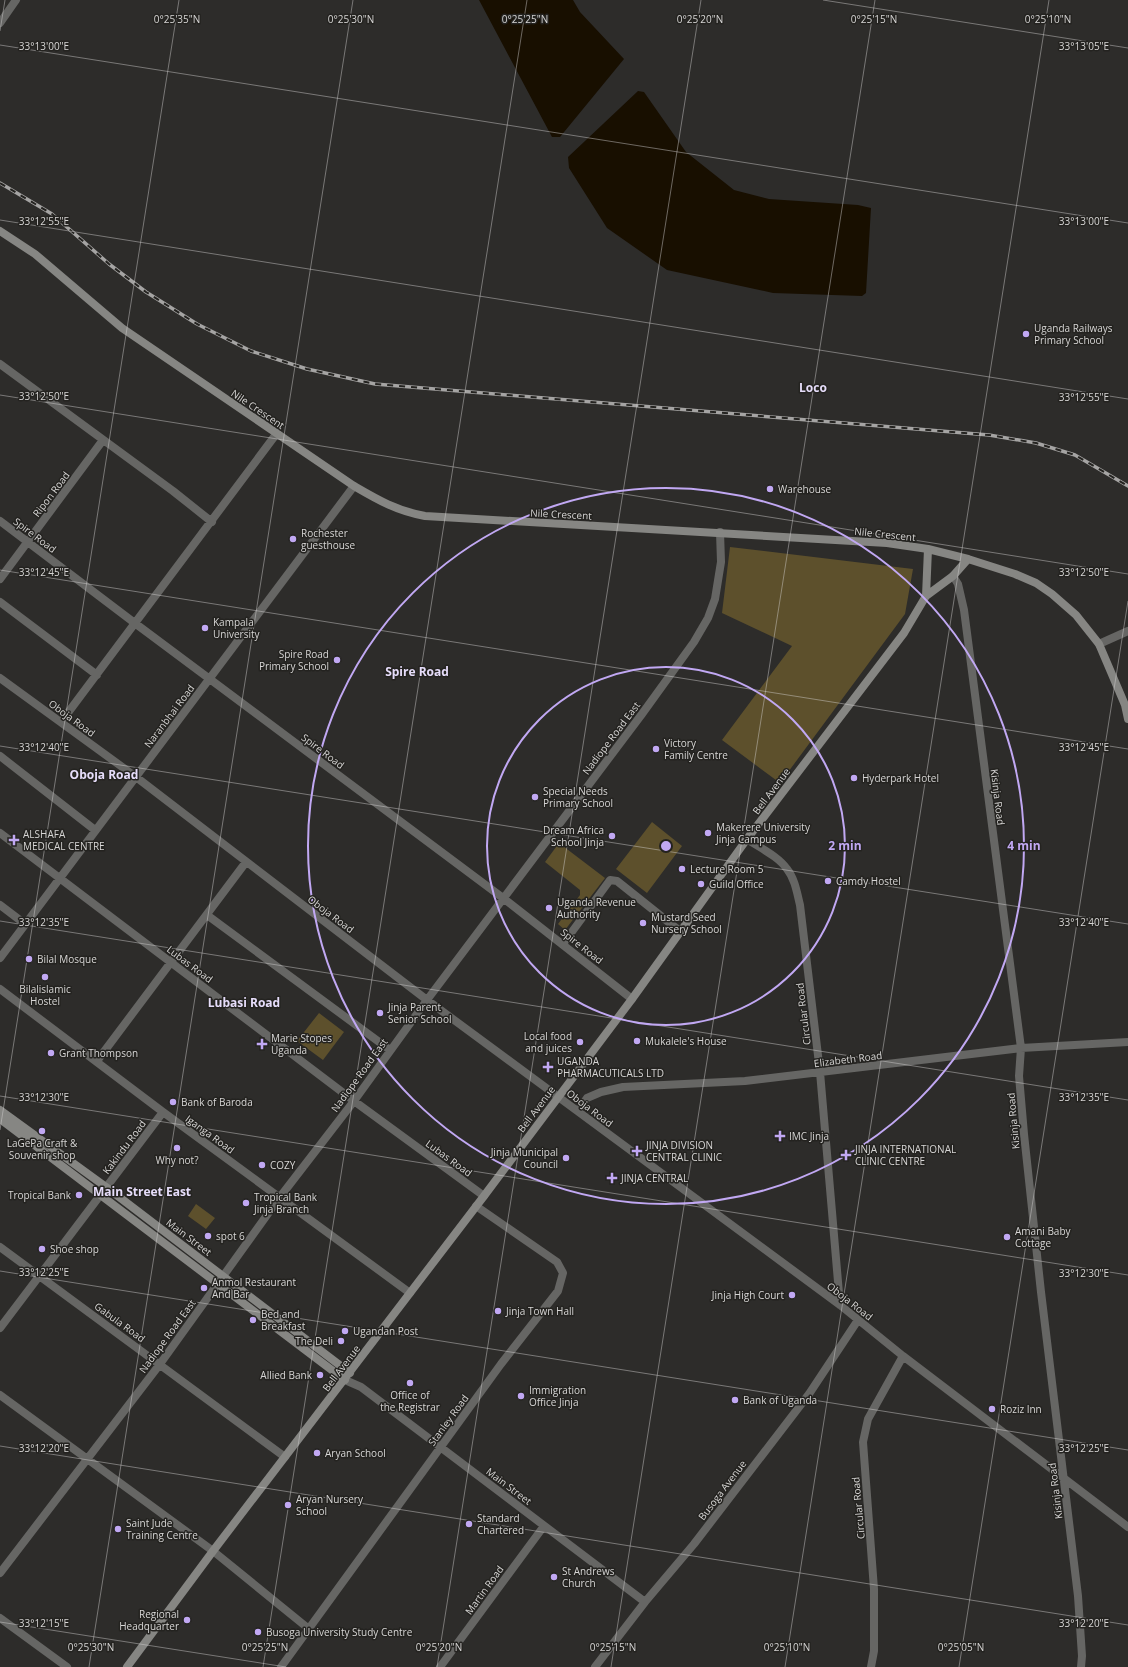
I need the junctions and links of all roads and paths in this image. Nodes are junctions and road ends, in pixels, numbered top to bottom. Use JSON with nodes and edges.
{"nodes":[{"id":1,"x":16,"y":0,"type":"edge"},
{"id":2,"x":0,"y":23,"type":"edge"},
{"id":3,"x":0,"y":232,"type":"edge"},
{"id":4,"x":0,"y":364,"type":"edge"},
{"id":5,"x":277,"y":433,"type":"junction"},
{"id":6,"x":103,"y":440,"type":"junction"},
{"id":7,"x":354,"y":486,"type":"junction"},
{"id":8,"x":0,"y":521,"type":"edge"},
{"id":9,"x":212,"y":522,"type":"junction"},
{"id":10,"x":720,"y":532,"type":"junction"},
{"id":11,"x":28,"y":542,"type":"junction"},
{"id":12,"x":928,"y":549,"type":"junction"},
{"id":13,"x":968,"y":559,"type":"junction"},
{"id":14,"x":953,"y":576,"type":"junction"},
{"id":15,"x":0,"y":580,"type":"edge"},
{"id":16,"x":926,"y":596,"type":"junction"},
{"id":17,"x":0,"y":602,"type":"edge"},
{"id":18,"x":136,"y":624,"type":"junction"},
{"id":19,"x":1128,"y":631,"type":"edge"},
{"id":20,"x":1099,"y":644,"type":"junction"},
{"id":21,"x":97,"y":675,"type":"junction"},
{"id":22,"x":0,"y":678,"type":"edge"},
{"id":23,"x":209,"y":679,"type":"junction"},
{"id":24,"x":1128,"y":719,"type":"edge"},
{"id":25,"x":61,"y":722,"type":"junction"},
{"id":26,"x":0,"y":756,"type":"edge"},
{"id":27,"x":136,"y":777,"type":"junction"},
{"id":28,"x":95,"y":830,"type":"junction"},
{"id":29,"x":0,"y":833,"type":"edge"},
{"id":30,"x":747,"y":839,"type":"junction"},
{"id":31,"x":246,"y":862,"type":"junction"},
{"id":32,"x":60,"y":878,"type":"junction"},
{"id":33,"x":503,"y":898,"type":"junction"},
{"id":34,"x":0,"y":905,"type":"edge"},
{"id":35,"x":207,"y":914,"type":"junction"},
{"id":36,"x":25,"y":924,"type":"junction"},
{"id":37,"x":681,"y":932,"type":"junction"},
{"id":38,"x":563,"y":944,"type":"junction"},
{"id":39,"x":0,"y":958,"type":"edge"},
{"id":40,"x":171,"y":962,"type":"junction"},
{"id":41,"x":0,"y":989,"type":"edge"},
{"id":42,"x":632,"y":999,"type":"junction"},
{"id":43,"x":427,"y":1000,"type":"junction"},
{"id":44,"x":1128,"y":1042,"type":"edge"},
{"id":45,"x":1021,"y":1048,"type":"junction"},
{"id":46,"x":390,"y":1050,"type":"junction"},
{"id":47,"x":97,"y":1061,"type":"junction"},
{"id":48,"x":820,"y":1072,"type":"junction"},
{"id":49,"x":558,"y":1096,"type":"junction"},
{"id":50,"x":354,"y":1100,"type":"junction"},
{"id":51,"x":0,"y":1110,"type":"edge"},
{"id":52,"x":578,"y":1111,"type":"junction"},
{"id":53,"x":163,"y":1112,"type":"junction"},
{"id":54,"x":0,"y":1119,"type":"edge"},
{"id":55,"x":106,"y":1187,"type":"junction"},
{"id":56,"x":100,"y":1195,"type":"junction"},
{"id":57,"x":484,"y":1196,"type":"junction"},
{"id":58,"x":280,"y":1197,"type":"junction"},
{"id":59,"x":476,"y":1206,"type":"junction"},
{"id":60,"x":0,"y":1247,"type":"edge"},
{"id":61,"x":40,"y":1276,"type":"junction"},
{"id":62,"x":224,"y":1276,"type":"junction"},
{"id":63,"x":218,"y":1283,"type":"junction"},
{"id":64,"x":410,"y":1293,"type":"junction"},
{"id":65,"x":840,"y":1305,"type":"junction"},
{"id":66,"x":858,"y":1320,"type":"junction"},
{"id":67,"x":0,"y":1328,"type":"edge"},
{"id":68,"x":903,"y":1356,"type":"junction"},
{"id":69,"x":160,"y":1364,"type":"junction"},
{"id":70,"x":348,"y":1376,"type":"junction"},
{"id":71,"x":0,"y":1395,"type":"edge"},
{"id":72,"x":440,"y":1448,"type":"junction"},
{"id":73,"x":285,"y":1457,"type":"junction"},
{"id":74,"x":87,"y":1460,"type":"junction"},
{"id":75,"x":1064,"y":1479,"type":"junction"},
{"id":76,"x":544,"y":1526,"type":"junction"},
{"id":77,"x":1128,"y":1527,"type":"edge"},
{"id":78,"x":213,"y":1552,"type":"junction"},
{"id":79,"x":0,"y":1573,"type":"edge"},
{"id":80,"x":645,"y":1602,"type":"junction"},
{"id":81,"x":0,"y":1618,"type":"edge"},
{"id":82,"x":309,"y":1629,"type":"junction"},
{"id":83,"x":67,"y":1667,"type":"edge"},
{"id":84,"x":127,"y":1667,"type":"edge"},
{"id":85,"x":280,"y":1667,"type":"edge"},
{"id":86,"x":440,"y":1667,"type":"edge"},
{"id":87,"x":595,"y":1667,"type":"edge"},
{"id":88,"x":871,"y":1667,"type":"edge"},
{"id":89,"x":1081,"y":1667,"type":"edge"}],
"edges":[{"from":1,"to":2,"type":"street"},
{"from":3,"to":5,"type":"street","name":"Nile Crescent"},
{"from":4,"to":6,"type":"street"},
{"from":5,"to":7,"type":"street","name":"Nile Crescent"},
{"from":5,"to":9,"type":"street"},
{"from":6,"to":9,"type":"street"},
{"from":6,"to":11,"type":"street","name":"Ripon Road"},
{"from":7,"to":10,"type":"street","name":"Nile Crescent"},
{"from":7,"to":23,"type":"street","name":"Naranbhai Road"},
{"from":8,"to":11,"type":"street","name":"Spire Road"},
{"from":9,"to":18,"type":"street"},
{"from":10,"to":12,"type":"street","name":"Nile Crescent"},
{"from":10,"to":33,"type":"street","name":"Nadiope Road East"},
{"from":11,"to":15,"type":"street","name":"Ripon Road"},
{"from":11,"to":18,"type":"street","name":"Spire Road"},
{"from":12,"to":13,"type":"street","name":"Nile Crescent"},
{"from":12,"to":16,"type":"street","name":"Bell Avenue"},
{"from":13,"to":14,"type":"street"},
{"from":13,"to":20,"type":"street","name":"Nile Crescent"},
{"from":14,"to":16,"type":"street"},
{"from":14,"to":45,"type":"street","name":"Kisinja Road"},
{"from":16,"to":30,"type":"street","name":"Bell Avenue"},
{"from":17,"to":21,"type":"street"},
{"from":18,"to":21,"type":"street"},
{"from":18,"to":23,"type":"street","name":"Spire Road"},
{"from":19,"to":20,"type":"street"},
{"from":20,"to":24,"type":"street","name":"Nile Crescent"},
{"from":21,"to":25,"type":"street"},
{"from":22,"to":25,"type":"street","name":"Oboja Road"},
{"from":23,"to":27,"type":"street","name":"Naranbhai Road"},
{"from":23,"to":33,"type":"street","name":"Spire Road"},
{"from":25,"to":27,"type":"street","name":"Oboja Road"},
{"from":26,"to":28,"type":"street"},
{"from":27,"to":28,"type":"street","name":"Naranbhai Road"},
{"from":27,"to":31,"type":"street","name":"Oboja Road"},
{"from":28,"to":32,"type":"street","name":"Naranbhai Road"},
{"from":29,"to":32,"type":"street","name":"Lubas Road"},
{"from":30,"to":37,"type":"street","name":"Bell Avenue"},
{"from":30,"to":48,"type":"street","name":"Circular Road"},
{"from":31,"to":35,"type":"street"},
{"from":31,"to":43,"type":"street","name":"Oboja Road"},
{"from":32,"to":36,"type":"street","name":"Naranbhai Road"},
{"from":32,"to":40,"type":"street","name":"Lubas Road"},
{"from":33,"to":38,"type":"street","name":"Spire Road"},
{"from":33,"to":43,"type":"street","name":"Nadiope Road East"},
{"from":34,"to":36,"type":"street"},
{"from":35,"to":40,"type":"street"},
{"from":35,"to":46,"type":"street"},
{"from":36,"to":39,"type":"street","name":"Naranbhai Road"},
{"from":37,"to":38,"type":"street"},
{"from":37,"to":42,"type":"street","name":"Bell Avenue"},
{"from":38,"to":42,"type":"street","name":"Spire Road"},
{"from":40,"to":47,"type":"street"},
{"from":40,"to":50,"type":"street","name":"Lubas Road"},
{"from":41,"to":47,"type":"street","name":"Iganga Road"},
{"from":42,"to":49,"type":"street","name":"Bell Avenue"},
{"from":43,"to":46,"type":"street","name":"Nadiope Road East"},
{"from":43,"to":49,"type":"street","name":"Oboja Road"},
{"from":44,"to":45,"type":"street","name":"Elizabeth Road"},
{"from":45,"to":48,"type":"street","name":"Elizabeth Road"},
{"from":45,"to":75,"type":"street","name":"Kisinja Road"},
{"from":46,"to":50,"type":"street","name":"Nadiope Road East"},
{"from":47,"to":53,"type":"street","name":"Iganga Road"},
{"from":48,"to":52,"type":"street","name":"Elizabeth Road"},
{"from":48,"to":65,"type":"street","name":"Circular Road"},
{"from":49,"to":52,"type":"street","name":"Oboja Road"},
{"from":49,"to":57,"type":"street","name":"Bell Avenue"},
{"from":50,"to":57,"type":"street","name":"Lubas Road"},
{"from":50,"to":58,"type":"street","name":"Nadiope Road East"},
{"from":51,"to":55,"type":"street","name":"Main Street"},
{"from":52,"to":65,"type":"street","name":"Oboja Road"},
{"from":53,"to":55,"type":"street","name":"Kakindu Road"},
{"from":53,"to":58,"type":"street","name":"Iganga Road"},
{"from":54,"to":56,"type":"street","name":"Main Street"},
{"from":55,"to":56,"type":"street","name":"Kakindu Road"},
{"from":55,"to":62,"type":"street","name":"Main Street"},
{"from":56,"to":61,"type":"street","name":"Kakindu Road"},
{"from":56,"to":63,"type":"street","name":"Main Street"},
{"from":57,"to":59,"type":"street","name":"Bell Avenue"},
{"from":58,"to":62,"type":"street","name":"Nadiope Road East"},
{"from":58,"to":64,"type":"street","name":"Iganga Road"},
{"from":59,"to":64,"type":"street","name":"Bell Avenue"},
{"from":59,"to":72,"type":"street","name":"Stanley Road"},
{"from":60,"to":61,"type":"street","name":"Gabula Road"},
{"from":61,"to":67,"type":"street","name":"Kakindu Road"},
{"from":61,"to":69,"type":"street","name":"Gabula Road"},
{"from":62,"to":63,"type":"street","name":"Nadiope Road East"},
{"from":62,"to":70,"type":"street","name":"Main Street"},
{"from":63,"to":69,"type":"street","name":"Nadiope Road East"},
{"from":63,"to":70,"type":"street","name":"Main Street"},
{"from":64,"to":70,"type":"street","name":"Bell Avenue"},
{"from":65,"to":66,"type":"street","name":"Oboja Road"},
{"from":66,"to":68,"type":"street","name":"Oboja Road"},
{"from":66,"to":80,"type":"street","name":"Busoga Avenue"},
{"from":68,"to":75,"type":"street","name":"Oboja Road"},
{"from":68,"to":88,"type":"street","name":"Circular Road"},
{"from":69,"to":73,"type":"street","name":"Gabula Road"},
{"from":69,"to":74,"type":"street","name":"Nadiope Road East"},
{"from":70,"to":72,"type":"street","name":"Main Street"},
{"from":70,"to":73,"type":"street","name":"Bell Avenue"},
{"from":71,"to":74,"type":"street"},
{"from":72,"to":76,"type":"street","name":"Main Street"},
{"from":72,"to":82,"type":"street","name":"Stanley Road"},
{"from":73,"to":78,"type":"street","name":"Bell Avenue"},
{"from":74,"to":78,"type":"street"},
{"from":74,"to":79,"type":"street","name":"Nadiope Road East"},
{"from":75,"to":77,"type":"street","name":"Oboja Road"},
{"from":75,"to":89,"type":"street","name":"Kisinja Road"},
{"from":76,"to":80,"type":"street","name":"Main Street"},
{"from":76,"to":86,"type":"street","name":"Martin Road"},
{"from":78,"to":82,"type":"street"},
{"from":78,"to":84,"type":"street","name":"Bell Avenue"},
{"from":80,"to":87,"type":"street","name":"Busoga Avenue"},
{"from":81,"to":83,"type":"street"},
{"from":82,"to":85,"type":"street","name":"Stanley Road"}]}
